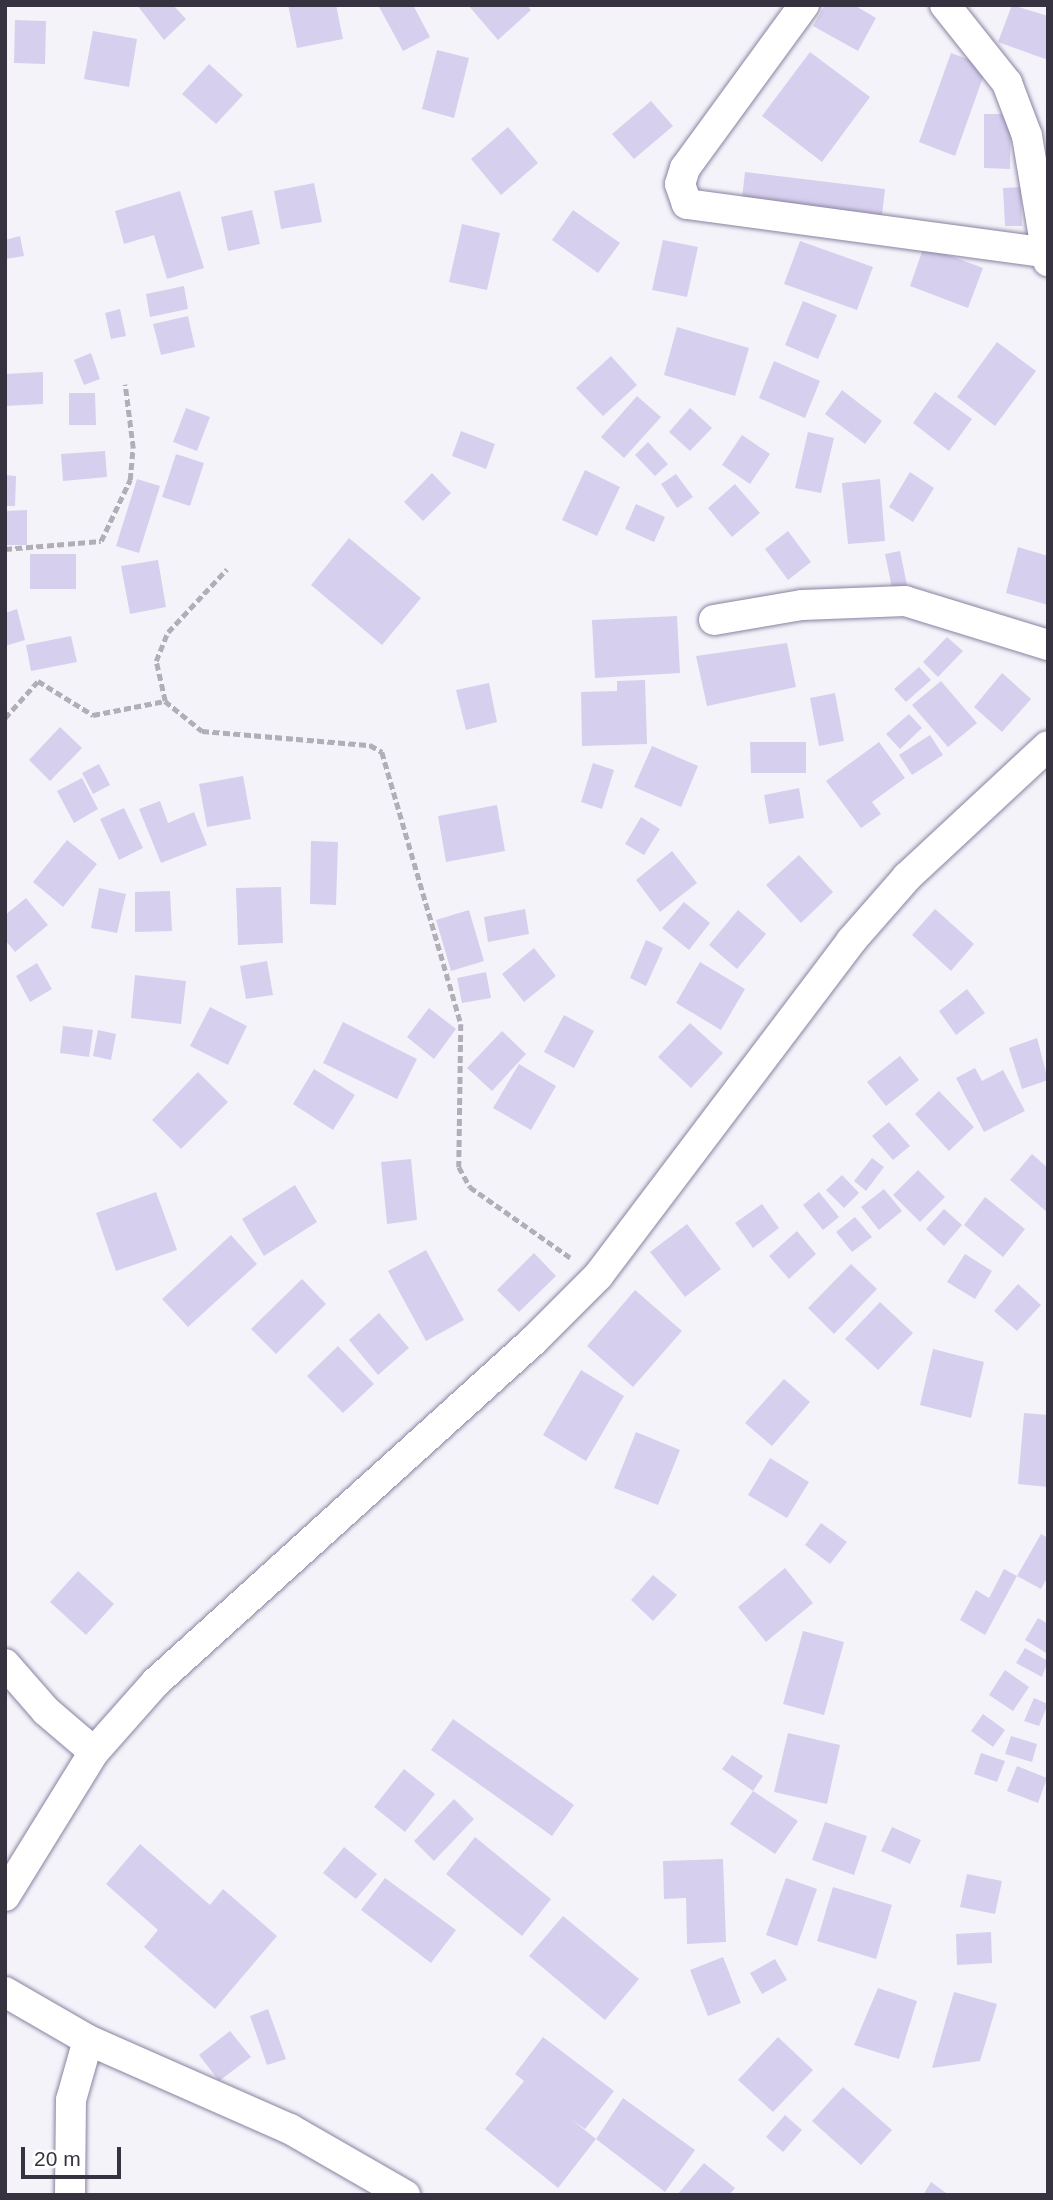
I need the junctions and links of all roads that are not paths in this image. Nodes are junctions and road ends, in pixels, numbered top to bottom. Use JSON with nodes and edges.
{"nodes":[{"id":1,"x":804,"y":5,"type":"edge"},
{"id":2,"x":945,"y":5,"type":"edge"},
{"id":3,"x":1046,"y":257,"type":"edge"},
{"id":4,"x":714,"y":620,"type":"dead end"},
{"id":5,"x":1048,"y":645,"type":"edge"},
{"id":6,"x":1048,"y":747,"type":"edge"},
{"id":7,"x":5,"y":1664,"type":"edge"},
{"id":8,"x":94,"y":1752,"type":"junction"},
{"id":9,"x":5,"y":1896,"type":"edge"},
{"id":10,"x":5,"y":1992,"type":"edge"},
{"id":11,"x":89,"y":2040,"type":"junction"},
{"id":12,"x":70,"y":2195,"type":"edge"},
{"id":13,"x":405,"y":2195,"type":"edge"}],
"edges":[{"from":1,"to":3,"type":"street"},
{"from":2,"to":3,"type":"street"},
{"from":4,"to":5,"type":"street"},
{"from":6,"to":8,"type":"street"},
{"from":7,"to":8,"type":"street"},
{"from":8,"to":9,"type":"street"},
{"from":10,"to":11,"type":"street"},
{"from":11,"to":12,"type":"street"},
{"from":11,"to":13,"type":"street"}]}
